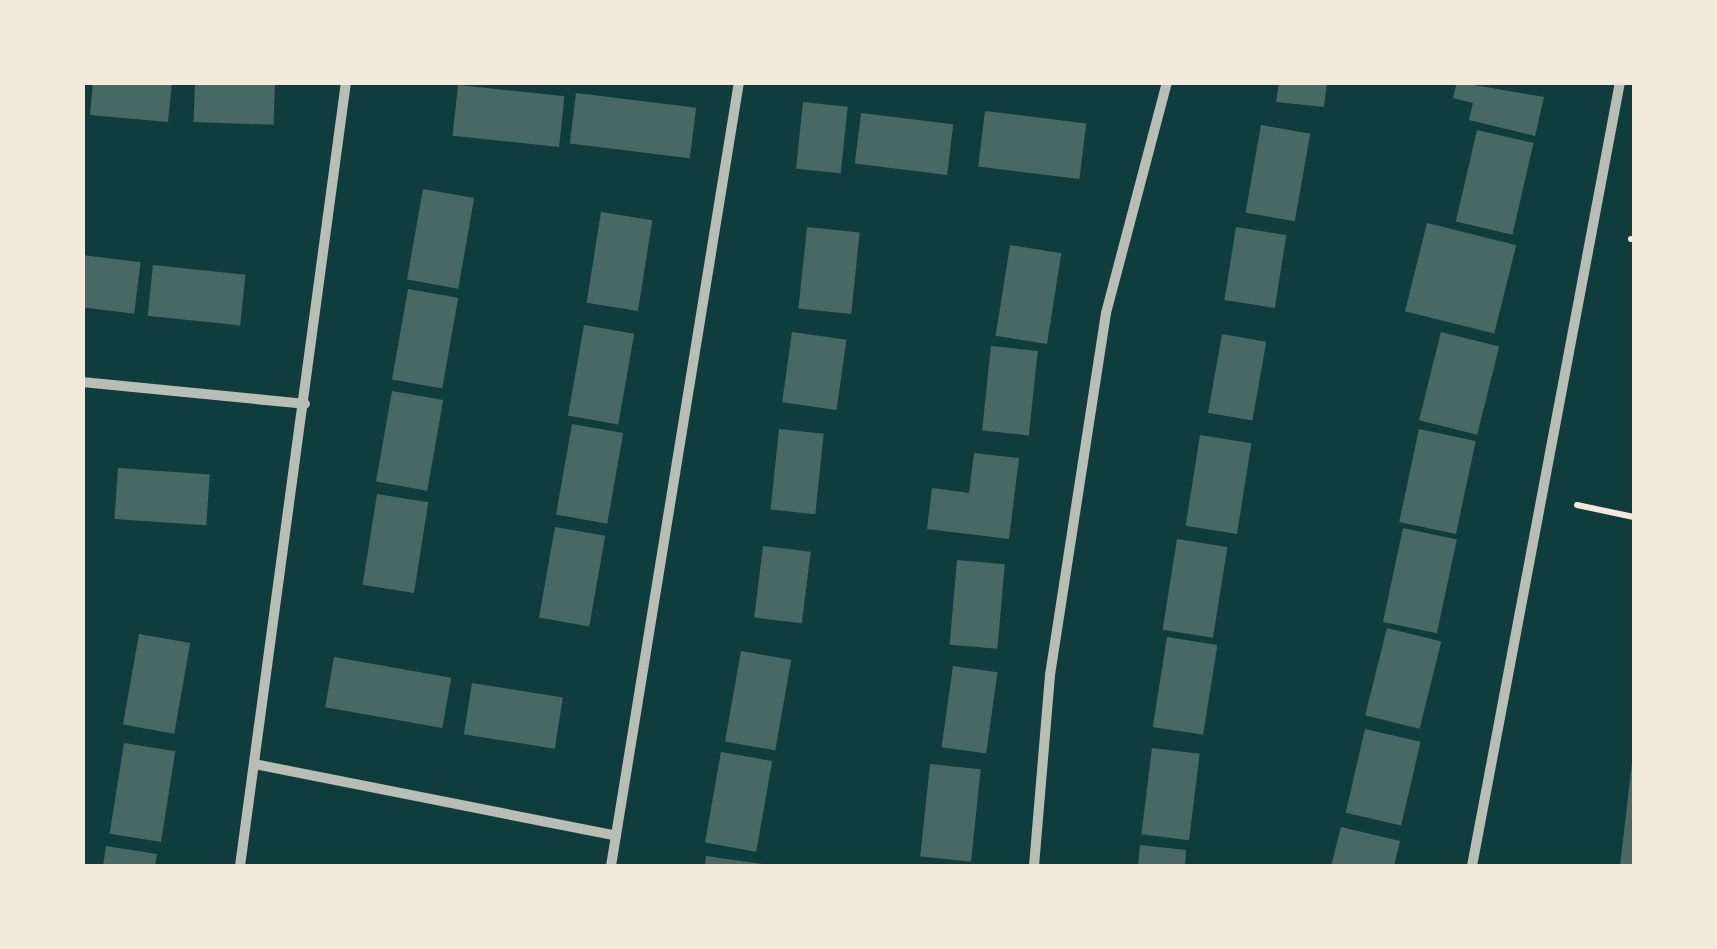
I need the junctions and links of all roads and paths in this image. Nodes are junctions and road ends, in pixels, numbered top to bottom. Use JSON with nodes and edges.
{"nodes":[{"id":1,"x":346,"y":82,"type":"edge"},
{"id":2,"x":738,"y":82,"type":"edge"},
{"id":3,"x":1167,"y":82,"type":"edge"},
{"id":4,"x":1620,"y":82,"type":"edge"},
{"id":5,"x":82,"y":382,"type":"edge"},
{"id":6,"x":306,"y":404,"type":"junction"},
{"id":7,"x":1578,"y":505,"type":"dead end"},
{"id":8,"x":1634,"y":516,"type":"edge"},
{"id":9,"x":254,"y":764,"type":"junction"},
{"id":10,"x":616,"y":836,"type":"junction"},
{"id":11,"x":240,"y":866,"type":"edge"},
{"id":12,"x":610,"y":866,"type":"edge"},
{"id":13,"x":1034,"y":866,"type":"edge"},
{"id":14,"x":1472,"y":866,"type":"edge"}],
"edges":[{"from":1,"to":6,"type":"street"},
{"from":2,"to":10,"type":"street"},
{"from":3,"to":13,"type":"street"},
{"from":4,"to":14,"type":"street"},
{"from":5,"to":6,"type":"street"},
{"from":6,"to":9,"type":"street"},
{"from":7,"to":8,"type":"path"},
{"from":9,"to":10,"type":"street"},
{"from":9,"to":11,"type":"street"},
{"from":10,"to":12,"type":"street"}]}
